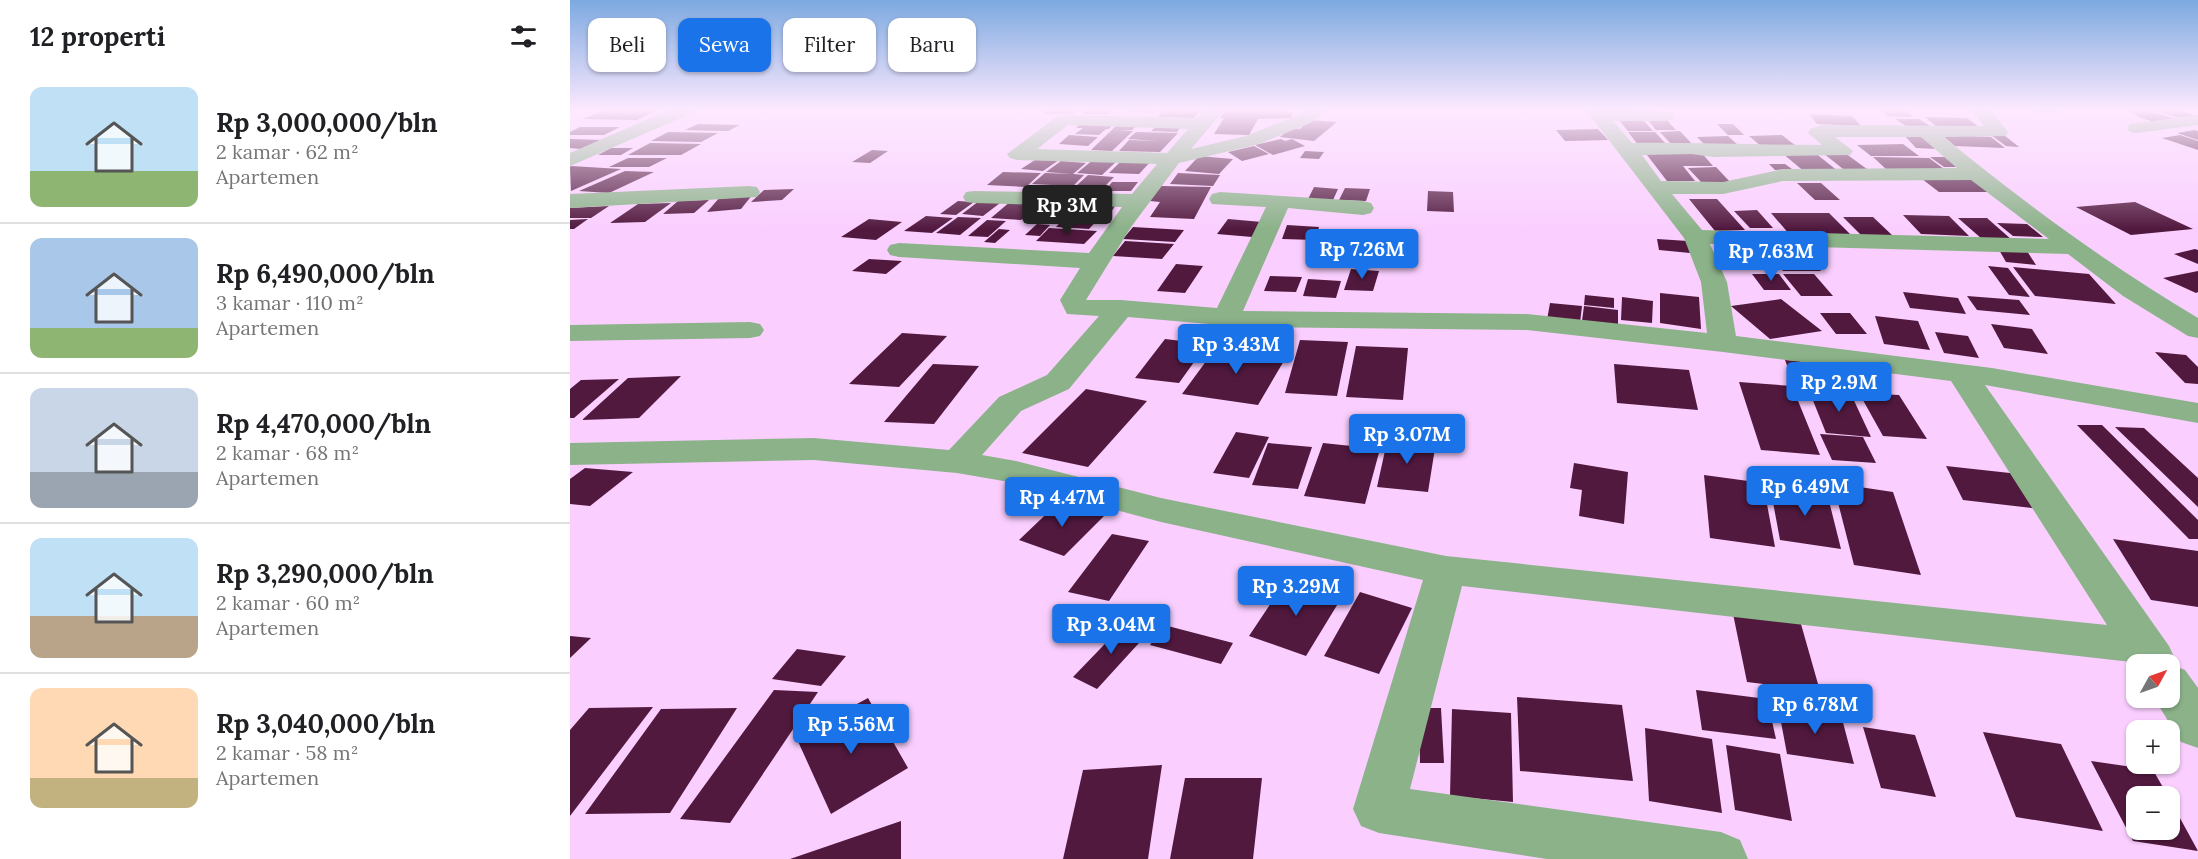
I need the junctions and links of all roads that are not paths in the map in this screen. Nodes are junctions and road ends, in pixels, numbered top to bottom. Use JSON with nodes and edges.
{"nodes":[{"id":1,"x":595,"y":149,"type":"edge"},
{"id":2,"x":1024,"y":149,"type":"edge"},
{"id":3,"x":1181,"y":149,"type":"edge"},
{"id":4,"x":1214,"y":149,"type":"edge"},
{"id":5,"x":1660,"y":149,"type":"edge"},
{"id":6,"x":1704,"y":149,"type":"edge"},
{"id":7,"x":1839,"y":149,"type":"edge"},
{"id":8,"x":1946,"y":149,"type":"edge"},
{"id":9,"x":1628,"y":150,"type":"joint"},
{"id":10,"x":1172,"y":159,"type":"junction"},
{"id":11,"x":570,"y":160,"type":"edge"},
{"id":12,"x":1976,"y":174,"type":"junction"},
{"id":13,"x":1655,"y":188,"type":"junction"},
{"id":14,"x":749,"y":192,"type":"dead end"},
{"id":15,"x":974,"y":197,"type":"dead end"},
{"id":16,"x":1220,"y":199,"type":"dead end"},
{"id":17,"x":570,"y":201,"type":"edge"},
{"id":18,"x":1140,"y":201,"type":"junction"},
{"id":19,"x":1280,"y":201,"type":"junction"},
{"id":20,"x":1363,"y":208,"type":"dead end"},
{"id":21,"x":1695,"y":237,"type":"junction"},
{"id":22,"x":2076,"y":247,"type":"junction"},
{"id":23,"x":899,"y":250,"type":"dead end"},
{"id":24,"x":1094,"y":261,"type":"junction"},
{"id":25,"x":1121,"y":308,"type":"junction"},
{"id":26,"x":1226,"y":318,"type":"junction"},
{"id":27,"x":750,"y":330,"type":"dead end"},
{"id":28,"x":2198,"y":330,"type":"edge"},
{"id":29,"x":570,"y":333,"type":"edge"},
{"id":30,"x":1723,"y":343,"type":"junction"},
{"id":31,"x":1962,"y":374,"type":"junction"},
{"id":32,"x":2198,"y":413,"type":"edge"},
{"id":33,"x":570,"y":454,"type":"edge"},
{"id":34,"x":957,"y":462,"type":"junction"},
{"id":35,"x":1446,"y":570,"type":"junction"},
{"id":36,"x":2134,"y":654,"type":"edge"},
{"id":37,"x":2149,"y":654,"type":"edge"},
{"id":38,"x":2180,"y":700,"type":"edge"},
{"id":39,"x":2198,"y":727,"type":"edge"},
{"id":40,"x":1721,"y":859,"type":"edge"}],
"edges":[{"from":1,"to":11,"type":"street"},
{"from":2,"to":10,"type":"street"},
{"from":3,"to":10,"type":"street"},
{"from":4,"to":10,"type":"street"},
{"from":5,"to":9,"type":"street"},
{"from":6,"to":7,"type":"street"},
{"from":8,"to":12,"type":"street"},
{"from":9,"to":13,"type":"street"},
{"from":10,"to":18,"type":"street"},
{"from":12,"to":13,"type":"street"},
{"from":12,"to":22,"type":"street"},
{"from":13,"to":21,"type":"street"},
{"from":14,"to":17,"type":"street"},
{"from":15,"to":18,"type":"street"},
{"from":16,"to":19,"type":"street"},
{"from":18,"to":24,"type":"street"},
{"from":19,"to":20,"type":"street"},
{"from":19,"to":26,"type":"street"},
{"from":21,"to":22,"type":"street"},
{"from":21,"to":30,"type":"street"},
{"from":22,"to":28,"type":"street"},
{"from":23,"to":24,"type":"street"},
{"from":24,"to":25,"type":"street"},
{"from":25,"to":26,"type":"street"},
{"from":25,"to":34,"type":"street"},
{"from":26,"to":30,"type":"street"},
{"from":27,"to":29,"type":"street"},
{"from":30,"to":31,"type":"street"},
{"from":31,"to":32,"type":"street"},
{"from":31,"to":37,"type":"street"},
{"from":33,"to":34,"type":"street"},
{"from":34,"to":35,"type":"street"},
{"from":35,"to":36,"type":"street"},
{"from":35,"to":40,"type":"street"},
{"from":38,"to":39,"type":"street"}]}
